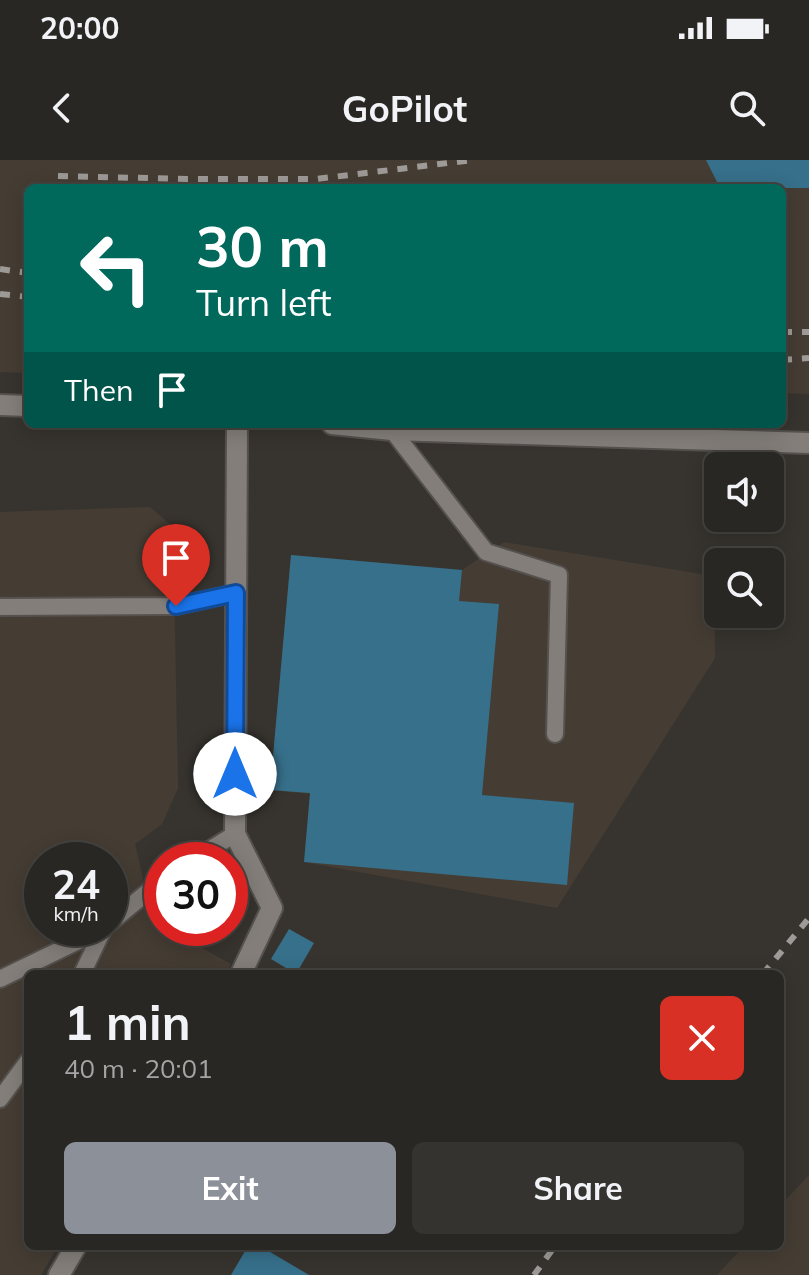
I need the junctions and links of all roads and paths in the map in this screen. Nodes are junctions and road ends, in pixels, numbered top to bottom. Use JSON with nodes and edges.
{"nodes":[{"id":1,"x":0,"y":405,"type":"edge"},
{"id":2,"x":24,"y":406,"type":"edge"},
{"id":3,"x":237,"y":428,"type":"edge"},
{"id":4,"x":372,"y":428,"type":"edge"},
{"id":5,"x":392,"y":430,"type":"junction"},
{"id":6,"x":809,"y":443,"type":"edge"},
{"id":7,"x":236,"y":593,"type":"junction"},
{"id":8,"x":0,"y":607,"type":"edge"},
{"id":9,"x":555,"y":734,"type":"dead end"},
{"id":10,"x":235,"y":834,"type":"junction"},
{"id":11,"x":222,"y":842,"type":"edge"},
{"id":12,"x":144,"y":895,"type":"edge"},
{"id":13,"x":128,"y":908,"type":"edge"},
{"id":14,"x":68,"y":946,"type":"edge"},
{"id":15,"x":96,"y":946,"type":"edge"},
{"id":16,"x":84,"y":970,"type":"edge"},
{"id":17,"x":243,"y":970,"type":"edge"},
{"id":18,"x":0,"y":979,"type":"edge"},
{"id":19,"x":24,"y":1066,"type":"edge"},
{"id":20,"x":0,"y":1099,"type":"edge"},
{"id":21,"x":74,"y":1250,"type":"edge"},
{"id":22,"x":59,"y":1275,"type":"edge"}],
"edges":[{"from":1,"to":2,"type":"street"},
{"from":3,"to":7,"type":"street"},
{"from":4,"to":5,"type":"street"},
{"from":5,"to":6,"type":"street"},
{"from":5,"to":9,"type":"lane"},
{"from":7,"to":8,"type":"lane"},
{"from":7,"to":10,"type":"street"},
{"from":10,"to":11,"type":"lane"},
{"from":10,"to":17,"type":"street"},
{"from":12,"to":13,"type":"lane"},
{"from":14,"to":18,"type":"lane"},
{"from":15,"to":16,"type":"lane"},
{"from":19,"to":20,"type":"lane"},
{"from":21,"to":22,"type":"street"}]}
